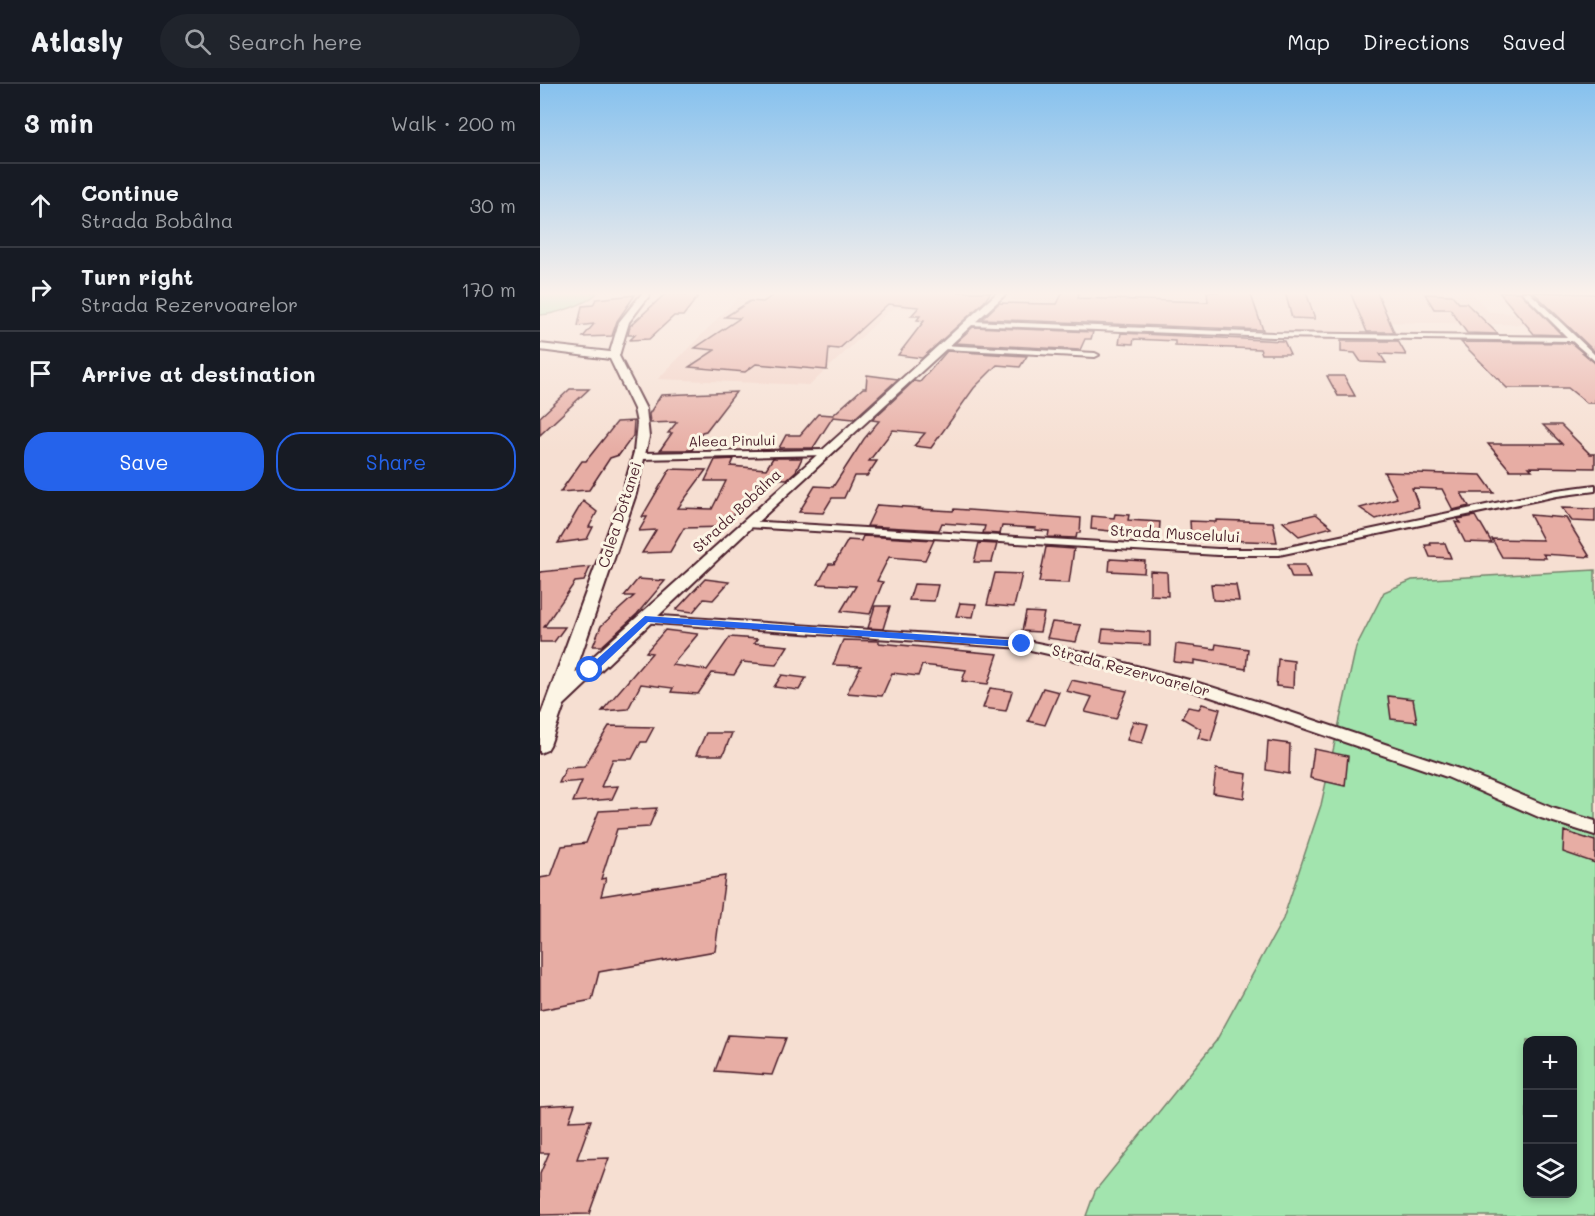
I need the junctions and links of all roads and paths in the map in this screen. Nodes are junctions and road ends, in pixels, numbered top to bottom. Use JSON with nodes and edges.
{"nodes":[{"id":1,"x":617,"y":345,"type":"edge"},
{"id":2,"x":946,"y":345,"type":"edge"},
{"id":3,"x":1578,"y":345,"type":"edge"},
{"id":4,"x":540,"y":347,"type":"edge"},
{"id":5,"x":944,"y":347,"type":"junction"},
{"id":6,"x":1095,"y":355,"type":"dead end"},
{"id":7,"x":614,"y":356,"type":"junction"},
{"id":8,"x":1595,"y":359,"type":"edge"},
{"id":9,"x":824,"y":453,"type":"junction"},
{"id":10,"x":640,"y":456,"type":"junction"},
{"id":11,"x":1595,"y":488,"type":"edge"},
{"id":12,"x":747,"y":524,"type":"junction"},
{"id":13,"x":645,"y":619,"type":"junction"},
{"id":14,"x":555,"y":702,"type":"junction"},
{"id":15,"x":540,"y":745,"type":"edge"},
{"id":16,"x":1595,"y":828,"type":"edge"}],
"edges":[{"from":1,"to":7,"type":"main road"},
{"from":2,"to":5,"type":"main road","name":"Strada Bobâlna"},
{"from":3,"to":8,"type":"street"},
{"from":4,"to":7,"type":"main road"},
{"from":5,"to":6,"type":"street"},
{"from":5,"to":9,"type":"main road","name":"Strada Bobâlna"},
{"from":7,"to":10,"type":"main road","name":"Calea Doftanei"},
{"from":9,"to":10,"type":"street","name":"Aleea Pinului"},
{"from":9,"to":12,"type":"main road","name":"Strada Bobâlna"},
{"from":10,"to":14,"type":"main road","name":"Calea Doftanei"},
{"from":11,"to":12,"type":"street","name":"Strada Muscelului"},
{"from":12,"to":13,"type":"main road","name":"Strada Bobâlna"},
{"from":13,"to":14,"type":"main road","name":"Strada Bobâlna"},
{"from":13,"to":16,"type":"street","name":"Strada Rezervoarelor"},
{"from":14,"to":15,"type":"main road","name":"Calea Doftanei"}]}
